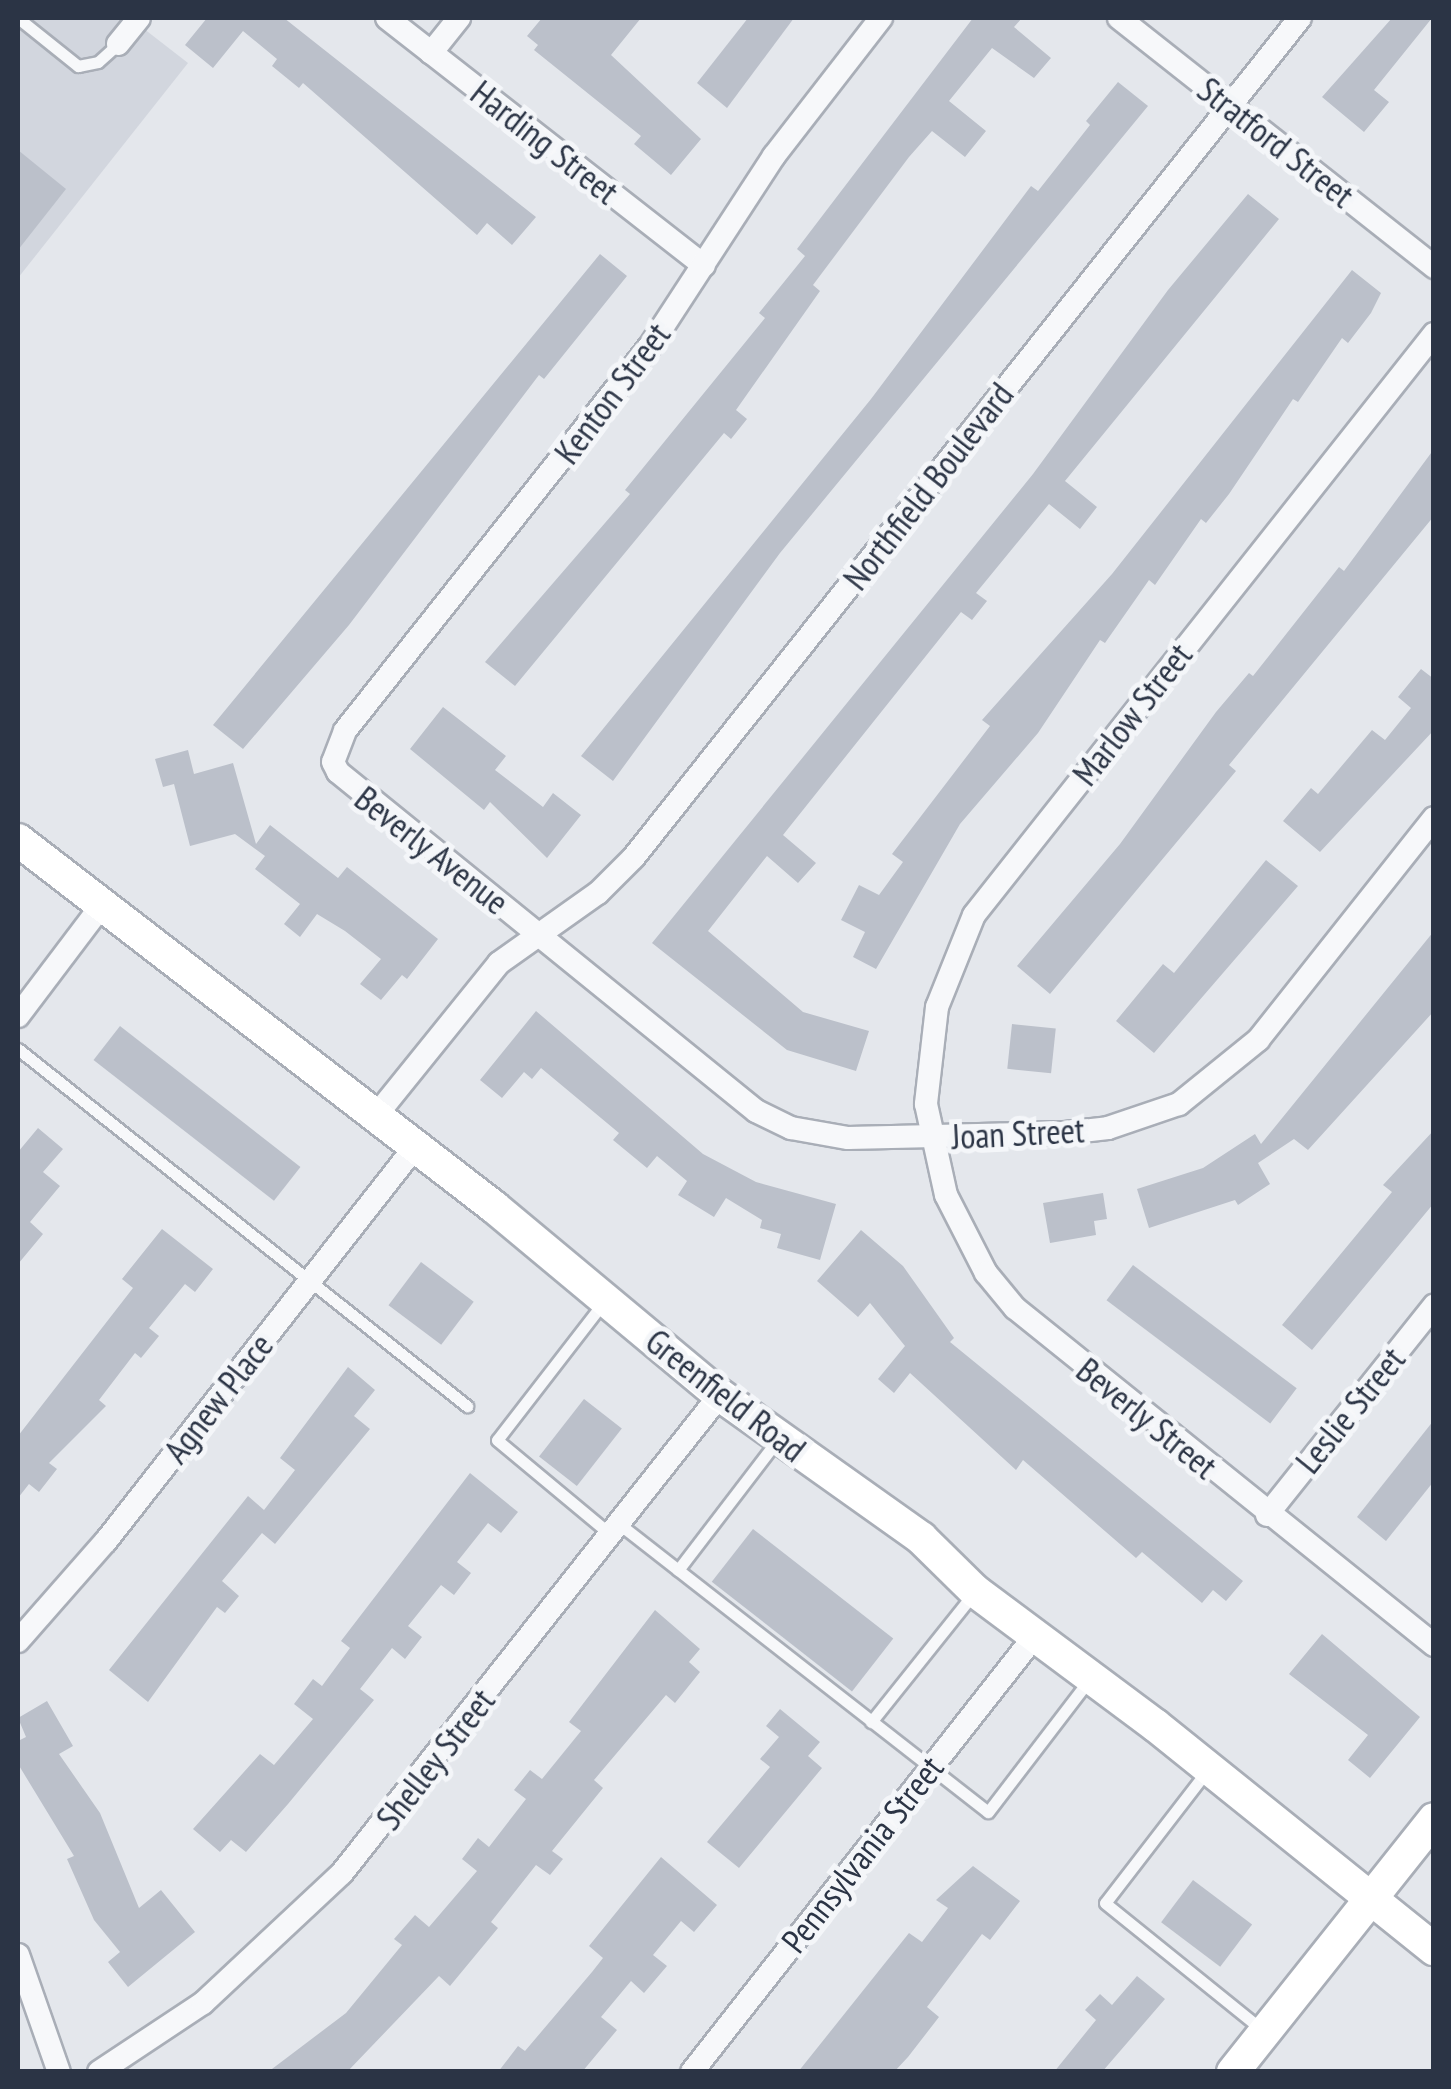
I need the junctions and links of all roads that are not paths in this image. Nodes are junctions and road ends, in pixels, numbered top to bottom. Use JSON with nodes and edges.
{"nodes":[{"id":1,"x":18,"y":18,"type":"edge"},
{"id":2,"x":139,"y":18,"type":"edge"},
{"id":3,"x":387,"y":18,"type":"edge"},
{"id":4,"x":459,"y":18,"type":"edge"},
{"id":5,"x":881,"y":18,"type":"edge"},
{"id":6,"x":1119,"y":18,"type":"edge"},
{"id":7,"x":1300,"y":18,"type":"edge"},
{"id":8,"x":118,"y":44,"type":"joint"},
{"id":9,"x":432,"y":53,"type":"junction"},
{"id":10,"x":1230,"y":105,"type":"junction"},
{"id":11,"x":704,"y":266,"type":"junction"},
{"id":12,"x":1434,"y":267,"type":"edge"},
{"id":13,"x":1434,"y":334,"type":"edge"},
{"id":14,"x":333,"y":762,"type":"joint"},
{"id":15,"x":1434,"y":818,"type":"edge"},
{"id":16,"x":18,"y":840,"type":"edge"},
{"id":17,"x":102,"y":905,"type":"junction"},
{"id":18,"x":537,"y":934,"type":"junction"},
{"id":19,"x":18,"y":1016,"type":"edge"},
{"id":20,"x":18,"y":1048,"type":"edge"},
{"id":21,"x":374,"y":1118,"type":"junction"},
{"id":22,"x":930,"y":1136,"type":"junction"},
{"id":23,"x":413,"y":1149,"type":"junction"},
{"id":24,"x":310,"y":1280,"type":"junction"},
{"id":25,"x":604,"y":1301,"type":"junction"},
{"id":26,"x":1434,"y":1306,"type":"edge"},
{"id":27,"x":720,"y":1394,"type":"junction"},
{"id":28,"x":467,"y":1406,"type":"dead end"},
{"id":29,"x":778,"y":1439,"type":"junction"},
{"id":30,"x":1268,"y":1515,"type":"junction"},
{"id":31,"x":614,"y":1528,"type":"junction"},
{"id":32,"x":678,"y":1570,"type":"junction"},
{"id":33,"x":975,"y":1591,"type":"junction"},
{"id":34,"x":1034,"y":1637,"type":"junction"},
{"id":35,"x":18,"y":1641,"type":"edge"},
{"id":36,"x":1434,"y":1645,"type":"edge"},
{"id":37,"x":1088,"y":1681,"type":"junction"},
{"id":38,"x":871,"y":1722,"type":"junction"},
{"id":39,"x":929,"y":1768,"type":"junction"},
{"id":40,"x":1206,"y":1772,"type":"junction"},
{"id":41,"x":1434,"y":1819,"type":"edge"},
{"id":42,"x":1370,"y":1899,"type":"junction"},
{"id":43,"x":1434,"y":1949,"type":"edge"},
{"id":44,"x":18,"y":1955,"type":"edge"},
{"id":45,"x":1264,"y":2032,"type":"junction"},
{"id":46,"x":58,"y":2072,"type":"edge"},
{"id":47,"x":99,"y":2072,"type":"edge"},
{"id":48,"x":692,"y":2072,"type":"edge"},
{"id":49,"x":1233,"y":2072,"type":"edge"}],
"edges":[{"from":1,"to":8,"type":"lane"},
{"from":2,"to":8,"type":"street"},
{"from":3,"to":9,"type":"street","name":"Harding Street"},
{"from":4,"to":9,"type":"street"},
{"from":5,"to":11,"type":"street","name":"Kenton Street"},
{"from":6,"to":10,"type":"street","name":"Stratford Street"},
{"from":7,"to":10,"type":"street","name":"Northfield Boulevard"},
{"from":9,"to":11,"type":"street","name":"Harding Street"},
{"from":10,"to":12,"type":"street","name":"Stratford Street"},
{"from":10,"to":18,"type":"street","name":"Northfield Boulevard"},
{"from":11,"to":14,"type":"street","name":"Kenton Street"},
{"from":13,"to":22,"type":"street","name":"Marlow Street"},
{"from":14,"to":18,"type":"street","name":"Beverly Avenue"},
{"from":15,"to":22,"type":"street","name":"Joan Street"},
{"from":16,"to":17,"type":"main road","name":"Greenfield Road"},
{"from":17,"to":19,"type":"street"},
{"from":17,"to":21,"type":"main road","name":"Greenfield Road"},
{"from":18,"to":21,"type":"street","name":"Northfield Boulevard"},
{"from":18,"to":22,"type":"street","name":"Joan Street"},
{"from":20,"to":24,"type":"lane"},
{"from":21,"to":23,"type":"main road","name":"Greenfield Road"},
{"from":22,"to":30,"type":"street","name":"Beverly Street"},
{"from":23,"to":24,"type":"street","name":"Agnew Place"},
{"from":23,"to":25,"type":"main road","name":"Greenfield Road"},
{"from":24,"to":28,"type":"lane"},
{"from":24,"to":35,"type":"street","name":"Agnew Place"},
{"from":25,"to":27,"type":"main road","name":"Greenfield Road"},
{"from":25,"to":31,"type":"lane"},
{"from":26,"to":30,"type":"street","name":"Leslie Street"},
{"from":27,"to":29,"type":"main road","name":"Greenfield Road"},
{"from":27,"to":31,"type":"street","name":"Shelley Street"},
{"from":29,"to":32,"type":"lane"},
{"from":29,"to":33,"type":"main road","name":"Greenfield Road"},
{"from":30,"to":36,"type":"street","name":"Beverly Street"},
{"from":31,"to":32,"type":"lane"},
{"from":31,"to":47,"type":"street","name":"Shelley Street"},
{"from":32,"to":38,"type":"lane"},
{"from":33,"to":34,"type":"main road","name":"Greenfield Road"},
{"from":33,"to":38,"type":"lane"},
{"from":34,"to":37,"type":"main road","name":"Greenfield Road"},
{"from":34,"to":39,"type":"street","name":"Pennsylvania Street"},
{"from":37,"to":39,"type":"lane"},
{"from":37,"to":40,"type":"main road","name":"Greenfield Road"},
{"from":38,"to":39,"type":"lane"},
{"from":39,"to":48,"type":"street","name":"Pennsylvania Street"},
{"from":40,"to":42,"type":"main road","name":"Greenfield Road"},
{"from":40,"to":45,"type":"lane"},
{"from":41,"to":42,"type":"main road"},
{"from":42,"to":43,"type":"main road","name":"Greenfield Road"},
{"from":42,"to":45,"type":"main road"},
{"from":44,"to":46,"type":"street"},
{"from":45,"to":49,"type":"main road"}]}
